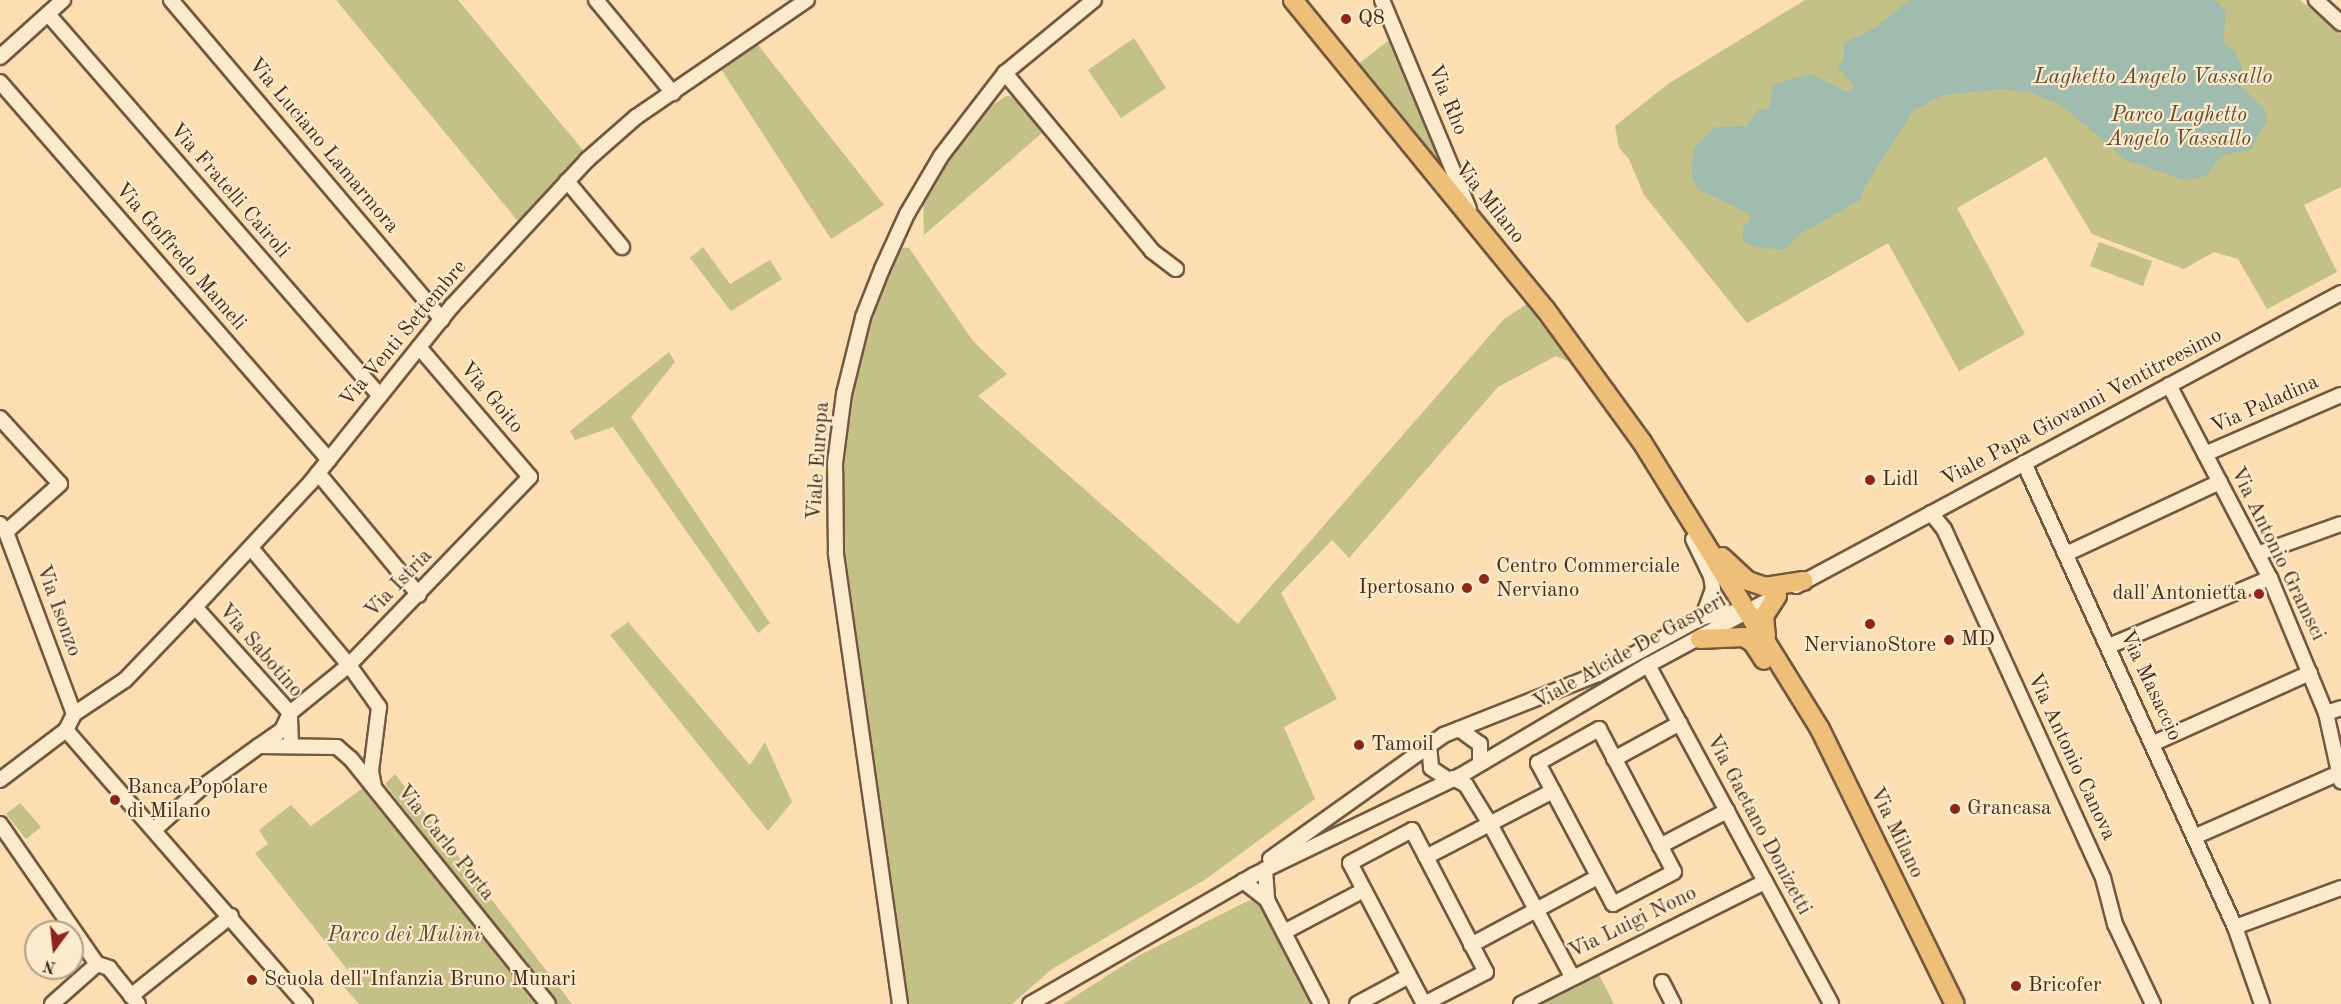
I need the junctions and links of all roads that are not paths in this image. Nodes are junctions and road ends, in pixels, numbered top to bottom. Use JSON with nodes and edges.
{"nodes":[{"id":1,"x":63,"y":0,"type":"edge"},
{"id":2,"x":171,"y":0,"type":"edge"},
{"id":3,"x":596,"y":0,"type":"edge"},
{"id":4,"x":807,"y":0,"type":"edge"},
{"id":5,"x":1094,"y":0,"type":"edge"},
{"id":6,"x":1293,"y":0,"type":"edge"},
{"id":7,"x":1383,"y":0,"type":"edge"},
{"id":8,"x":2316,"y":0,"type":"edge"},
{"id":9,"x":48,"y":14,"type":"junction"},
{"id":10,"x":2341,"y":23,"type":"edge"},
{"id":11,"x":0,"y":57,"type":"edge"},
{"id":12,"x":1005,"y":73,"type":"junction"},
{"id":13,"x":0,"y":82,"type":"edge"},
{"id":14,"x":673,"y":93,"type":"junction"},
{"id":15,"x":567,"y":182,"type":"junction"},
{"id":16,"x":1472,"y":217,"type":"junction"},
{"id":17,"x":622,"y":247,"type":"dead end"},
{"id":18,"x":1176,"y":269,"type":"dead end"},
{"id":19,"x":2341,"y":293,"type":"edge"},
{"id":20,"x":442,"y":319,"type":"junction"},
{"id":21,"x":420,"y":347,"type":"junction"},
{"id":22,"x":2169,"y":385,"type":"junction"},
{"id":23,"x":2341,"y":395,"type":"edge"},
{"id":24,"x":380,"y":396,"type":"junction"},
{"id":25,"x":0,"y":418,"type":"edge"},
{"id":26,"x":1642,"y":442,"type":"junction"},
{"id":27,"x":2205,"y":454,"type":"junction"},
{"id":28,"x":329,"y":460,"type":"junction"},
{"id":29,"x":2024,"y":463,"type":"junction"},
{"id":30,"x":318,"y":473,"type":"junction"},
{"id":31,"x":530,"y":477,"type":"joint"},
{"id":32,"x":2220,"y":482,"type":"junction"},
{"id":33,"x":1936,"y":510,"type":"junction"},
{"id":34,"x":2341,"y":524,"type":"edge"},
{"id":35,"x":3,"y":528,"type":"edge"},
{"id":36,"x":1705,"y":542,"type":"junction"},
{"id":37,"x":251,"y":548,"type":"junction"},
{"id":38,"x":2066,"y":554,"type":"junction"},
{"id":39,"x":2257,"y":554,"type":"junction"},
{"id":40,"x":2270,"y":578,"type":"junction"},
{"id":41,"x":1804,"y":581,"type":"junction"},
{"id":42,"x":419,"y":595,"type":"junction"},
{"id":43,"x":1777,"y":596,"type":"junction"},
{"id":44,"x":195,"y":607,"type":"junction"},
{"id":45,"x":1747,"y":610,"type":"junction"},
{"id":46,"x":1703,"y":617,"type":"junction"},
{"id":47,"x":1700,"y":639,"type":"junction"},
{"id":48,"x":1769,"y":646,"type":"junction"},
{"id":49,"x":2109,"y":646,"type":"junction"},
{"id":50,"x":349,"y":665,"type":"junction"},
{"id":51,"x":1648,"y":665,"type":"junction"},
{"id":52,"x":2310,"y":673,"type":"junction"},
{"id":53,"x":1792,"y":685,"type":"junction"},
{"id":54,"x":2341,"y":708,"type":"edge"},
{"id":55,"x":290,"y":713,"type":"junction"},
{"id":56,"x":2326,"y":713,"type":"junction"},
{"id":57,"x":74,"y":714,"type":"junction"},
{"id":58,"x":1680,"y":723,"type":"junction"},
{"id":59,"x":1459,"y":729,"type":"junction"},
{"id":60,"x":66,"y":730,"type":"junction"},
{"id":61,"x":1811,"y":733,"type":"junction"},
{"id":62,"x":2335,"y":734,"type":"edge"},
{"id":63,"x":2154,"y":743,"type":"junction"},
{"id":64,"x":1429,"y":744,"type":"junction"},
{"id":65,"x":291,"y":745,"type":"junction"},
{"id":66,"x":259,"y":746,"type":"junction"},
{"id":67,"x":2338,"y":756,"type":"edge"},
{"id":68,"x":1614,"y":759,"type":"junction"},
{"id":69,"x":1476,"y":765,"type":"junction"},
{"id":70,"x":2340,"y":777,"type":"edge"},
{"id":71,"x":1451,"y":779,"type":"junction"},
{"id":72,"x":0,"y":780,"type":"edge"},
{"id":73,"x":374,"y":788,"type":"junction"},
{"id":74,"x":1553,"y":791,"type":"junction"},
{"id":75,"x":1471,"y":792,"type":"junction"},
{"id":76,"x":1726,"y":811,"type":"junction"},
{"id":77,"x":0,"y":824,"type":"edge"},
{"id":78,"x":1490,"y":824,"type":"junction"},
{"id":79,"x":155,"y":829,"type":"junction"},
{"id":80,"x":2194,"y":837,"type":"junction"},
{"id":81,"x":1660,"y":846,"type":"junction"},
{"id":82,"x":1426,"y":857,"type":"junction"},
{"id":83,"x":1598,"y":877,"type":"junction"},
{"id":84,"x":1251,"y":878,"type":"junction"},
{"id":85,"x":1765,"y":882,"type":"junction"},
{"id":86,"x":2341,"y":888,"type":"edge"},
{"id":87,"x":1364,"y":890,"type":"junction"},
{"id":88,"x":1267,"y":900,"type":"junction"},
{"id":89,"x":1537,"y":910,"type":"junction"},
{"id":90,"x":231,"y":916,"type":"junction"},
{"id":91,"x":2235,"y":927,"type":"junction"},
{"id":92,"x":1284,"y":932,"type":"junction"},
{"id":93,"x":1472,"y":945,"type":"junction"},
{"id":94,"x":97,"y":964,"type":"junction"},
{"id":95,"x":1409,"y":976,"type":"junction"},
{"id":96,"x":1572,"y":976,"type":"junction"},
{"id":97,"x":1662,"y":982,"type":"dead end"},
{"id":98,"x":1040,"y":999,"type":"edge"},
{"id":99,"x":135,"y":1000,"type":"edge"},
{"id":100,"x":52,"y":1004,"type":"edge"},
{"id":101,"x":305,"y":1004,"type":"edge"},
{"id":102,"x":548,"y":1004,"type":"edge"},
{"id":103,"x":900,"y":1004,"type":"edge"},
{"id":104,"x":1030,"y":1004,"type":"edge"},
{"id":105,"x":1321,"y":1004,"type":"edge"},
{"id":106,"x":1357,"y":1004,"type":"edge"},
{"id":107,"x":1424,"y":1004,"type":"edge"},
{"id":108,"x":1521,"y":1004,"type":"edge"},
{"id":109,"x":1674,"y":1004,"type":"edge"},
{"id":110,"x":1831,"y":1004,"type":"edge"},
{"id":111,"x":1945,"y":1004,"type":"edge"},
{"id":112,"x":1955,"y":1004,"type":"edge"},
{"id":113,"x":2153,"y":1004,"type":"edge"},
{"id":114,"x":2262,"y":1004,"type":"edge"}],
"edges":[{"from":1,"to":9,"type":"street"},
{"from":2,"to":20,"type":"street","name":"Via Luciano Lamarmora"},
{"from":3,"to":14,"type":"street"},
{"from":4,"to":14,"type":"street","name":"Via Venti Settembre"},
{"from":5,"to":12,"type":"street","name":"Viale Europa"},
{"from":6,"to":16,"type":"main road","name":"Via Milano"},
{"from":7,"to":16,"type":"street","name":"Via Rho"},
{"from":8,"to":10,"type":"street"},
{"from":9,"to":11,"type":"street"},
{"from":9,"to":24,"type":"street","name":"Via Fratelli Cairoli"},
{"from":12,"to":18,"type":"street"},
{"from":12,"to":103,"type":"street","name":"Viale Europa"},
{"from":13,"to":28,"type":"street","name":"Via Goffredo Mameli"},
{"from":14,"to":15,"type":"street","name":"Via Venti Settembre"},
{"from":15,"to":17,"type":"street"},
{"from":15,"to":20,"type":"street","name":"Via Venti Settembre"},
{"from":16,"to":26,"type":"main road","name":"Via Milano"},
{"from":19,"to":22,"type":"street","name":"Viale Papa Giovanni Ventitreesimo"},
{"from":20,"to":21,"type":"street","name":"Via Venti Settembre"},
{"from":21,"to":24,"type":"street","name":"Via Venti Settembre"},
{"from":21,"to":31,"type":"street","name":"Via Goito"},
{"from":22,"to":27,"type":"street","name":"Via Antonio Gramsci"},
{"from":22,"to":29,"type":"street","name":"Viale Papa Giovanni Ventitreesimo"},
{"from":23,"to":27,"type":"street","name":"Via Paladina"},
{"from":24,"to":28,"type":"street","name":"Via Venti Settembre"},
{"from":25,"to":35,"type":"street"},
{"from":26,"to":36,"type":"main road","name":"Via Milano"},
{"from":26,"to":46,"type":"street","name":"Via Milano"},
{"from":27,"to":32,"type":"street","name":"Via Antonio Gramsci"},
{"from":28,"to":30,"type":"street","name":"Via Venti Settembre"},
{"from":29,"to":33,"type":"street","name":"Viale Papa Giovanni Ventitreesimo"},
{"from":29,"to":38,"type":"street","name":"Via Masaccio"},
{"from":30,"to":37,"type":"street","name":"Via Venti Settembre"},
{"from":30,"to":42,"type":"street"},
{"from":31,"to":42,"type":"street","name":"Via Istria"},
{"from":32,"to":38,"type":"street"},
{"from":32,"to":39,"type":"street","name":"Via Antonio Gramsci"},
{"from":33,"to":41,"type":"street","name":"Viale Papa Giovanni Ventitreesimo"},
{"from":33,"to":113,"type":"street","name":"Via Antonio Canova"},
{"from":34,"to":39,"type":"street"},
{"from":35,"to":57,"type":"street","name":"Via Isonzo"},
{"from":36,"to":41,"type":"main road"},
{"from":36,"to":45,"type":"main road","name":"Via Milano"},
{"from":37,"to":44,"type":"street","name":"Via Venti Settembre"},
{"from":37,"to":50,"type":"street"},
{"from":38,"to":49,"type":"street","name":"Via Masaccio"},
{"from":39,"to":40,"type":"street","name":"Via Antonio Gramsci"},
{"from":40,"to":49,"type":"street"},
{"from":40,"to":52,"type":"street","name":"Via Antonio Gramsci"},
{"from":41,"to":43,"type":"street","name":"Viale Papa Giovanni Ventitreesimo"},
{"from":42,"to":50,"type":"street","name":"Via Istria"},
{"from":43,"to":45,"type":"street","name":"Viale Papa Giovanni Ventitreesimo"},
{"from":43,"to":48,"type":"main road"},
{"from":44,"to":55,"type":"street","name":"Via Sabotino"},
{"from":44,"to":57,"type":"street","name":"Via Venti Settembre"},
{"from":45,"to":46,"type":"street","name":"Viale Alcide De Gasperi"},
{"from":45,"to":47,"type":"street","name":"Viale Alcide De Gasperi"},
{"from":45,"to":48,"type":"main road","name":"Via Milano"},
{"from":46,"to":59,"type":"street","name":"Viale Alcide De Gasperi"},
{"from":47,"to":51,"type":"street","name":"Viale Alcide De Gasperi"},
{"from":47,"to":61,"type":"main road"},
{"from":48,"to":53,"type":"main road","name":"Via Milano"},
{"from":49,"to":63,"type":"street","name":"Via Masaccio"},
{"from":50,"to":55,"type":"street","name":"Via Istria"},
{"from":50,"to":73,"type":"street"},
{"from":51,"to":58,"type":"street","name":"Via Gaetano Donizetti"},
{"from":51,"to":69,"type":"street","name":"Viale Alcide De Gasperi"},
{"from":52,"to":56,"type":"street","name":"Via Antonio Gramsci"},
{"from":52,"to":63,"type":"street"},
{"from":53,"to":61,"type":"main road","name":"Via Milano"},
{"from":53,"to":112,"type":"main road","name":"Via Milano"},
{"from":54,"to":56,"type":"street"},
{"from":55,"to":65,"type":"street"},
{"from":55,"to":66,"type":"street","name":"Via Sabotino"},
{"from":56,"to":62,"type":"street","name":"Via Antonio Gramsci"},
{"from":57,"to":60,"type":"street","name":"Via Venti Settembre"},
{"from":58,"to":68,"type":"street"},
{"from":58,"to":76,"type":"street","name":"Via Gaetano Donizetti"},
{"from":59,"to":64,"type":"street","name":"Viale Alcide De Gasperi"},
{"from":59,"to":69,"type":"street"},
{"from":60,"to":72,"type":"street"},
{"from":60,"to":79,"type":"street"},
{"from":61,"to":111,"type":"main road","name":"Via Milano"},
{"from":62,"to":67,"type":"street","name":"Via Antonio Gramsci"},
{"from":63,"to":80,"type":"street","name":"Via Masaccio"},
{"from":64,"to":71,"type":"street"},
{"from":64,"to":84,"type":"street","name":"Viale Alcide De Gasperi"},
{"from":65,"to":66,"type":"street","name":"Via Carlo Porta"},
{"from":65,"to":73,"type":"street","name":"Via Carlo Porta"},
{"from":66,"to":79,"type":"street"},
{"from":67,"to":70,"type":"street","name":"Via Antonio Gramsci"},
{"from":68,"to":74,"type":"street"},
{"from":68,"to":81,"type":"street"},
{"from":69,"to":71,"type":"street","name":"Viale Alcide De Gasperi"},
{"from":69,"to":75,"type":"street"},
{"from":70,"to":80,"type":"street"},
{"from":71,"to":75,"type":"street"},
{"from":71,"to":84,"type":"street","name":"Viale Alcide De Gasperi"},
{"from":73,"to":102,"type":"street","name":"Via Carlo Porta"},
{"from":74,"to":78,"type":"street"},
{"from":74,"to":83,"type":"street"},
{"from":75,"to":78,"type":"street"},
{"from":76,"to":81,"type":"street"},
{"from":76,"to":85,"type":"street","name":"Via Gaetano Donizetti"},
{"from":77,"to":94,"type":"street"},
{"from":78,"to":82,"type":"street"},
{"from":78,"to":89,"type":"street"},
{"from":79,"to":90,"type":"street"},
{"from":80,"to":91,"type":"street","name":"Via Masaccio"},
{"from":81,"to":83,"type":"street"},
{"from":82,"to":87,"type":"street"},
{"from":82,"to":93,"type":"street"},
{"from":83,"to":89,"type":"street"},
{"from":84,"to":88,"type":"street"},
{"from":84,"to":88,"type":"street"},
{"from":84,"to":98,"type":"street","name":"Viale Alcide De Gasperi"},
{"from":85,"to":96,"type":"street","name":"Via Luigi Nono"},
{"from":85,"to":110,"type":"street","name":"Via Gaetano Donizetti"},
{"from":86,"to":91,"type":"street"},
{"from":87,"to":92,"type":"street"},
{"from":87,"to":95,"type":"street"},
{"from":88,"to":92,"type":"street"},
{"from":89,"to":93,"type":"street"},
{"from":89,"to":96,"type":"street"},
{"from":90,"to":99,"type":"street"},
{"from":90,"to":101,"type":"street"},
{"from":91,"to":114,"type":"street","name":"Via Masaccio"},
{"from":92,"to":105,"type":"street"},
{"from":93,"to":107,"type":"street"},
{"from":94,"to":99,"type":"street"},
{"from":94,"to":100,"type":"street"},
{"from":95,"to":106,"type":"street"},
{"from":95,"to":107,"type":"street"},
{"from":96,"to":108,"type":"street","name":"Via Luigi Nono"},
{"from":97,"to":109,"type":"street"},
{"from":98,"to":104,"type":"street","name":"Viale Alcide De Gasperi"}]}
